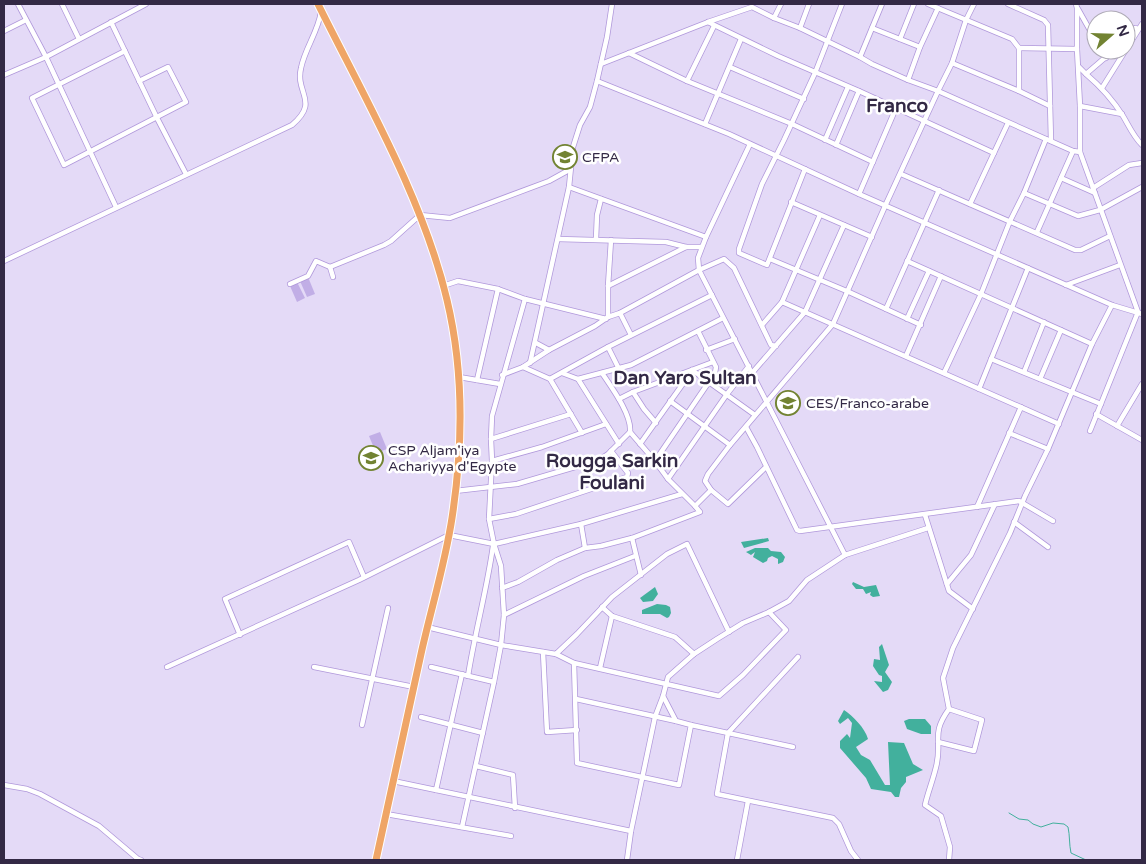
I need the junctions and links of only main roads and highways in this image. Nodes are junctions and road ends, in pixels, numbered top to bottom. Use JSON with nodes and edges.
{"nodes":[{"id":1,"x":320,"y":7,"type":"edge"},
{"id":2,"x":376,"y":860,"type":"edge"}],
"edges":[{"from":1,"to":2,"type":"highway"}]}
